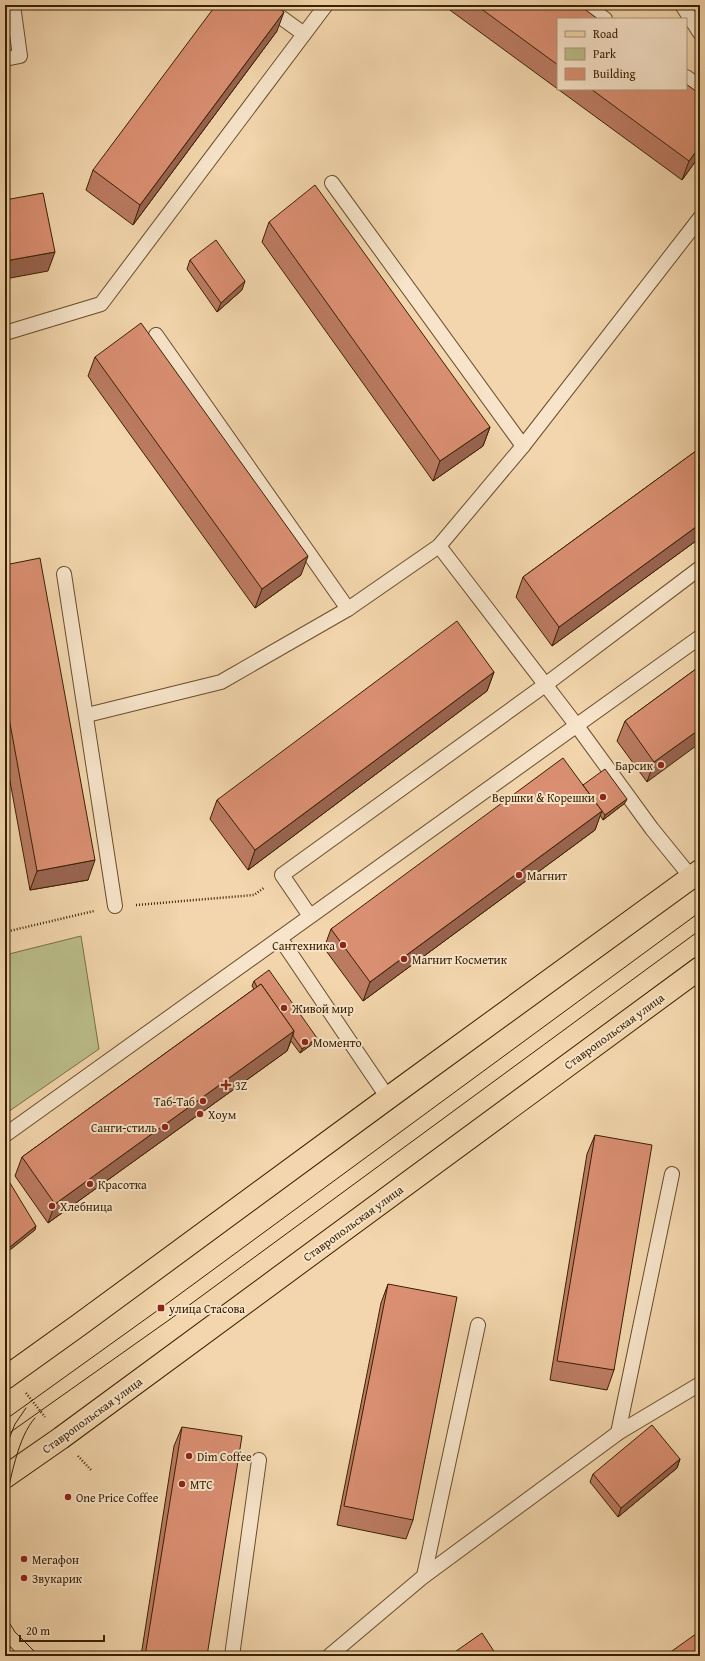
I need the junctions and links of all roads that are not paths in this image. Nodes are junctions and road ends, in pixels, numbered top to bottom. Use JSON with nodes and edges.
{"nodes":[{"id":1,"x":13,"y":5,"type":"edge"},
{"id":2,"x":264,"y":5,"type":"edge"},
{"id":3,"x":326,"y":5,"type":"edge"},
{"id":4,"x":585,"y":5,"type":"edge"},
{"id":5,"x":682,"y":5,"type":"edge"},
{"id":6,"x":604,"y":18,"type":"edge"},
{"id":7,"x":700,"y":33,"type":"edge"},
{"id":8,"x":304,"y":34,"type":"junction"},
{"id":9,"x":5,"y":59,"type":"edge"},
{"id":10,"x":687,"y":78,"type":"edge"},
{"id":11,"x":700,"y":87,"type":"edge"},
{"id":12,"x":332,"y":182,"type":"dead end"},
{"id":13,"x":700,"y":218,"type":"edge"},
{"id":14,"x":5,"y":333,"type":"edge"},
{"id":15,"x":156,"y":335,"type":"dead end"},
{"id":16,"x":523,"y":446,"type":"junction"},
{"id":17,"x":439,"y":546,"type":"junction"},
{"id":18,"x":700,"y":568,"type":"edge"},
{"id":19,"x":64,"y":574,"type":"dead end"},
{"id":20,"x":348,"y":609,"type":"junction"},
{"id":21,"x":700,"y":637,"type":"edge"},
{"id":22,"x":545,"y":685,"type":"junction"},
{"id":23,"x":86,"y":716,"type":"junction"},
{"id":24,"x":577,"y":726,"type":"junction"},
{"id":25,"x":695,"y":874,"type":"edge"},
{"id":26,"x":115,"y":906,"type":"road end"},
{"id":27,"x":310,"y":916,"type":"junction"},
{"id":28,"x":280,"y":938,"type":"junction"},
{"id":29,"x":700,"y":968,"type":"edge"},
{"id":30,"x":388,"y":1098,"type":"junction"},
{"id":31,"x":5,"y":1135,"type":"edge"},
{"id":32,"x":672,"y":1174,"type":"dead end"},
{"id":33,"x":478,"y":1325,"type":"dead end"},
{"id":34,"x":5,"y":1378,"type":"edge"},
{"id":35,"x":700,"y":1384,"type":"edge"},
{"id":36,"x":618,"y":1433,"type":"junction"},
{"id":37,"x":260,"y":1460,"type":"dead end"},
{"id":38,"x":5,"y":1477,"type":"edge"},
{"id":39,"x":424,"y":1576,"type":"junction"},
{"id":40,"x":232,"y":1656,"type":"edge"},
{"id":41,"x":329,"y":1656,"type":"edge"}],
"edges":[{"from":1,"to":9,"type":"lane"},
{"from":2,"to":8,"type":"lane"},
{"from":3,"to":8,"type":"lane"},
{"from":4,"to":6,"type":"lane"},
{"from":5,"to":7,"type":"lane"},
{"from":8,"to":14,"type":"lane"},
{"from":10,"to":11,"type":"lane"},
{"from":12,"to":16,"type":"lane"},
{"from":13,"to":16,"type":"lane"},
{"from":15,"to":20,"type":"lane"},
{"from":16,"to":17,"type":"lane"},
{"from":17,"to":20,"type":"lane"},
{"from":17,"to":22,"type":"lane"},
{"from":18,"to":22,"type":"lane"},
{"from":19,"to":23,"type":"lane"},
{"from":20,"to":23,"type":"lane"},
{"from":21,"to":24,"type":"lane"},
{"from":22,"to":24,"type":"lane"},
{"from":22,"to":27,"type":"lane"},
{"from":23,"to":26,"type":"lane"},
{"from":24,"to":25,"type":"lane"},
{"from":24,"to":27,"type":"lane"},
{"from":25,"to":30,"type":"main road"},
{"from":27,"to":28,"type":"lane"},
{"from":28,"to":30,"type":"lane"},
{"from":28,"to":31,"type":"lane"},
{"from":29,"to":38,"type":"main road","name":"Ставропольская улица"},
{"from":30,"to":34,"type":"main road"},
{"from":32,"to":36,"type":"lane"},
{"from":33,"to":39,"type":"lane"},
{"from":35,"to":36,"type":"lane"},
{"from":36,"to":39,"type":"lane"},
{"from":37,"to":40,"type":"lane"},
{"from":39,"to":41,"type":"lane"}]}
